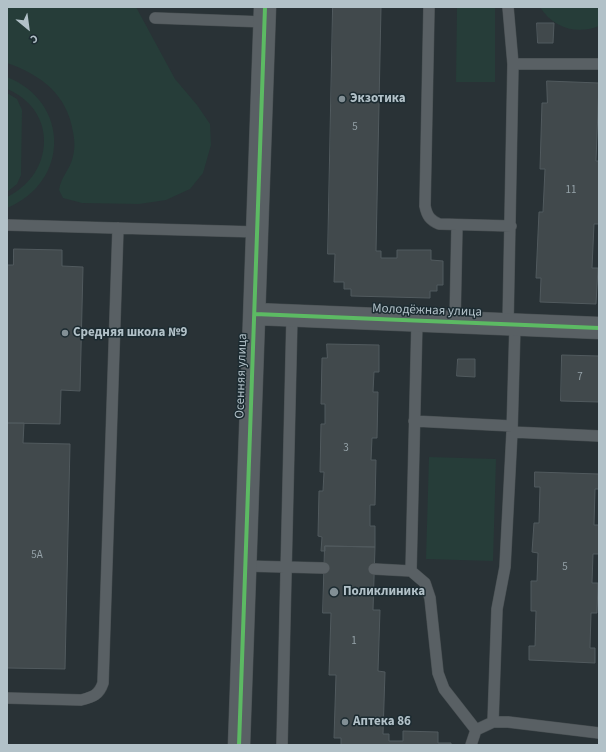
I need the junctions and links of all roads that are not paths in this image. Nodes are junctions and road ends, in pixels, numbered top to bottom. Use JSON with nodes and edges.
{"nodes":[{"id":1,"x":429,"y":7,"type":"edge"},
{"id":2,"x":508,"y":7,"type":"edge"},
{"id":3,"x":265,"y":14,"type":"edge"},
{"id":4,"x":155,"y":18,"type":"dead end"},
{"id":5,"x":513,"y":64,"type":"junction"},
{"id":6,"x":599,"y":64,"type":"edge"},
{"id":7,"x":7,"y":225,"type":"edge"},
{"id":8,"x":457,"y":225,"type":"junction"},
{"id":9,"x":511,"y":226,"type":"junction"},
{"id":10,"x":118,"y":228,"type":"junction"},
{"id":11,"x":258,"y":232,"type":"junction"},
{"id":12,"x":255,"y":314,"type":"junction"},
{"id":13,"x":292,"y":316,"type":"junction"},
{"id":14,"x":417,"y":321,"type":"junction"},
{"id":15,"x":455,"y":322,"type":"junction"},
{"id":16,"x":512,"y":325,"type":"junction"},
{"id":17,"x":599,"y":328,"type":"edge"},
{"id":18,"x":414,"y":421,"type":"junction"},
{"id":19,"x":512,"y":429,"type":"junction"},
{"id":20,"x":599,"y":436,"type":"edge"},
{"id":21,"x":246,"y":566,"type":"junction"},
{"id":22,"x":285,"y":567,"type":"junction"},
{"id":23,"x":324,"y":568,"type":"dead end"},
{"id":24,"x":374,"y":569,"type":"dead end"},
{"id":25,"x":411,"y":571,"type":"junction"},
{"id":26,"x":7,"y":698,"type":"edge"},
{"id":27,"x":494,"y":722,"type":"junction"},
{"id":28,"x":476,"y":730,"type":"junction"},
{"id":29,"x":599,"y":733,"type":"edge"},
{"id":30,"x":239,"y":745,"type":"edge"},
{"id":31,"x":282,"y":745,"type":"edge"},
{"id":32,"x":471,"y":745,"type":"edge"}],
"edges":[{"from":1,"to":8,"type":"lane"},
{"from":2,"to":5,"type":"lane"},
{"from":3,"to":4,"type":"lane"},
{"from":3,"to":11,"type":"street","name":"Осенняя улица"},
{"from":5,"to":6,"type":"lane"},
{"from":5,"to":9,"type":"lane"},
{"from":7,"to":10,"type":"lane"},
{"from":8,"to":9,"type":"lane"},
{"from":8,"to":15,"type":"lane"},
{"from":9,"to":16,"type":"lane"},
{"from":10,"to":11,"type":"lane"},
{"from":10,"to":26,"type":"lane"},
{"from":11,"to":12,"type":"street","name":"Осенняя улица"},
{"from":12,"to":13,"type":"street","name":"Молодёжная улица"},
{"from":12,"to":21,"type":"street","name":"Осенняя улица"},
{"from":13,"to":14,"type":"street","name":"Молодёжная улица"},
{"from":13,"to":22,"type":"lane"},
{"from":14,"to":15,"type":"street","name":"Молодёжная улица"},
{"from":14,"to":18,"type":"lane"},
{"from":15,"to":16,"type":"street","name":"Молодёжная улица"},
{"from":16,"to":17,"type":"street","name":"Молодёжная улица"},
{"from":16,"to":19,"type":"lane"},
{"from":18,"to":19,"type":"lane"},
{"from":18,"to":25,"type":"lane"},
{"from":19,"to":20,"type":"lane"},
{"from":19,"to":27,"type":"lane"},
{"from":21,"to":22,"type":"lane"},
{"from":21,"to":30,"type":"street","name":"Осенняя улица"},
{"from":22,"to":23,"type":"lane"},
{"from":22,"to":31,"type":"lane"},
{"from":24,"to":25,"type":"lane"},
{"from":25,"to":28,"type":"lane"},
{"from":27,"to":28,"type":"lane"},
{"from":27,"to":29,"type":"lane"},
{"from":28,"to":32,"type":"lane"}]}
